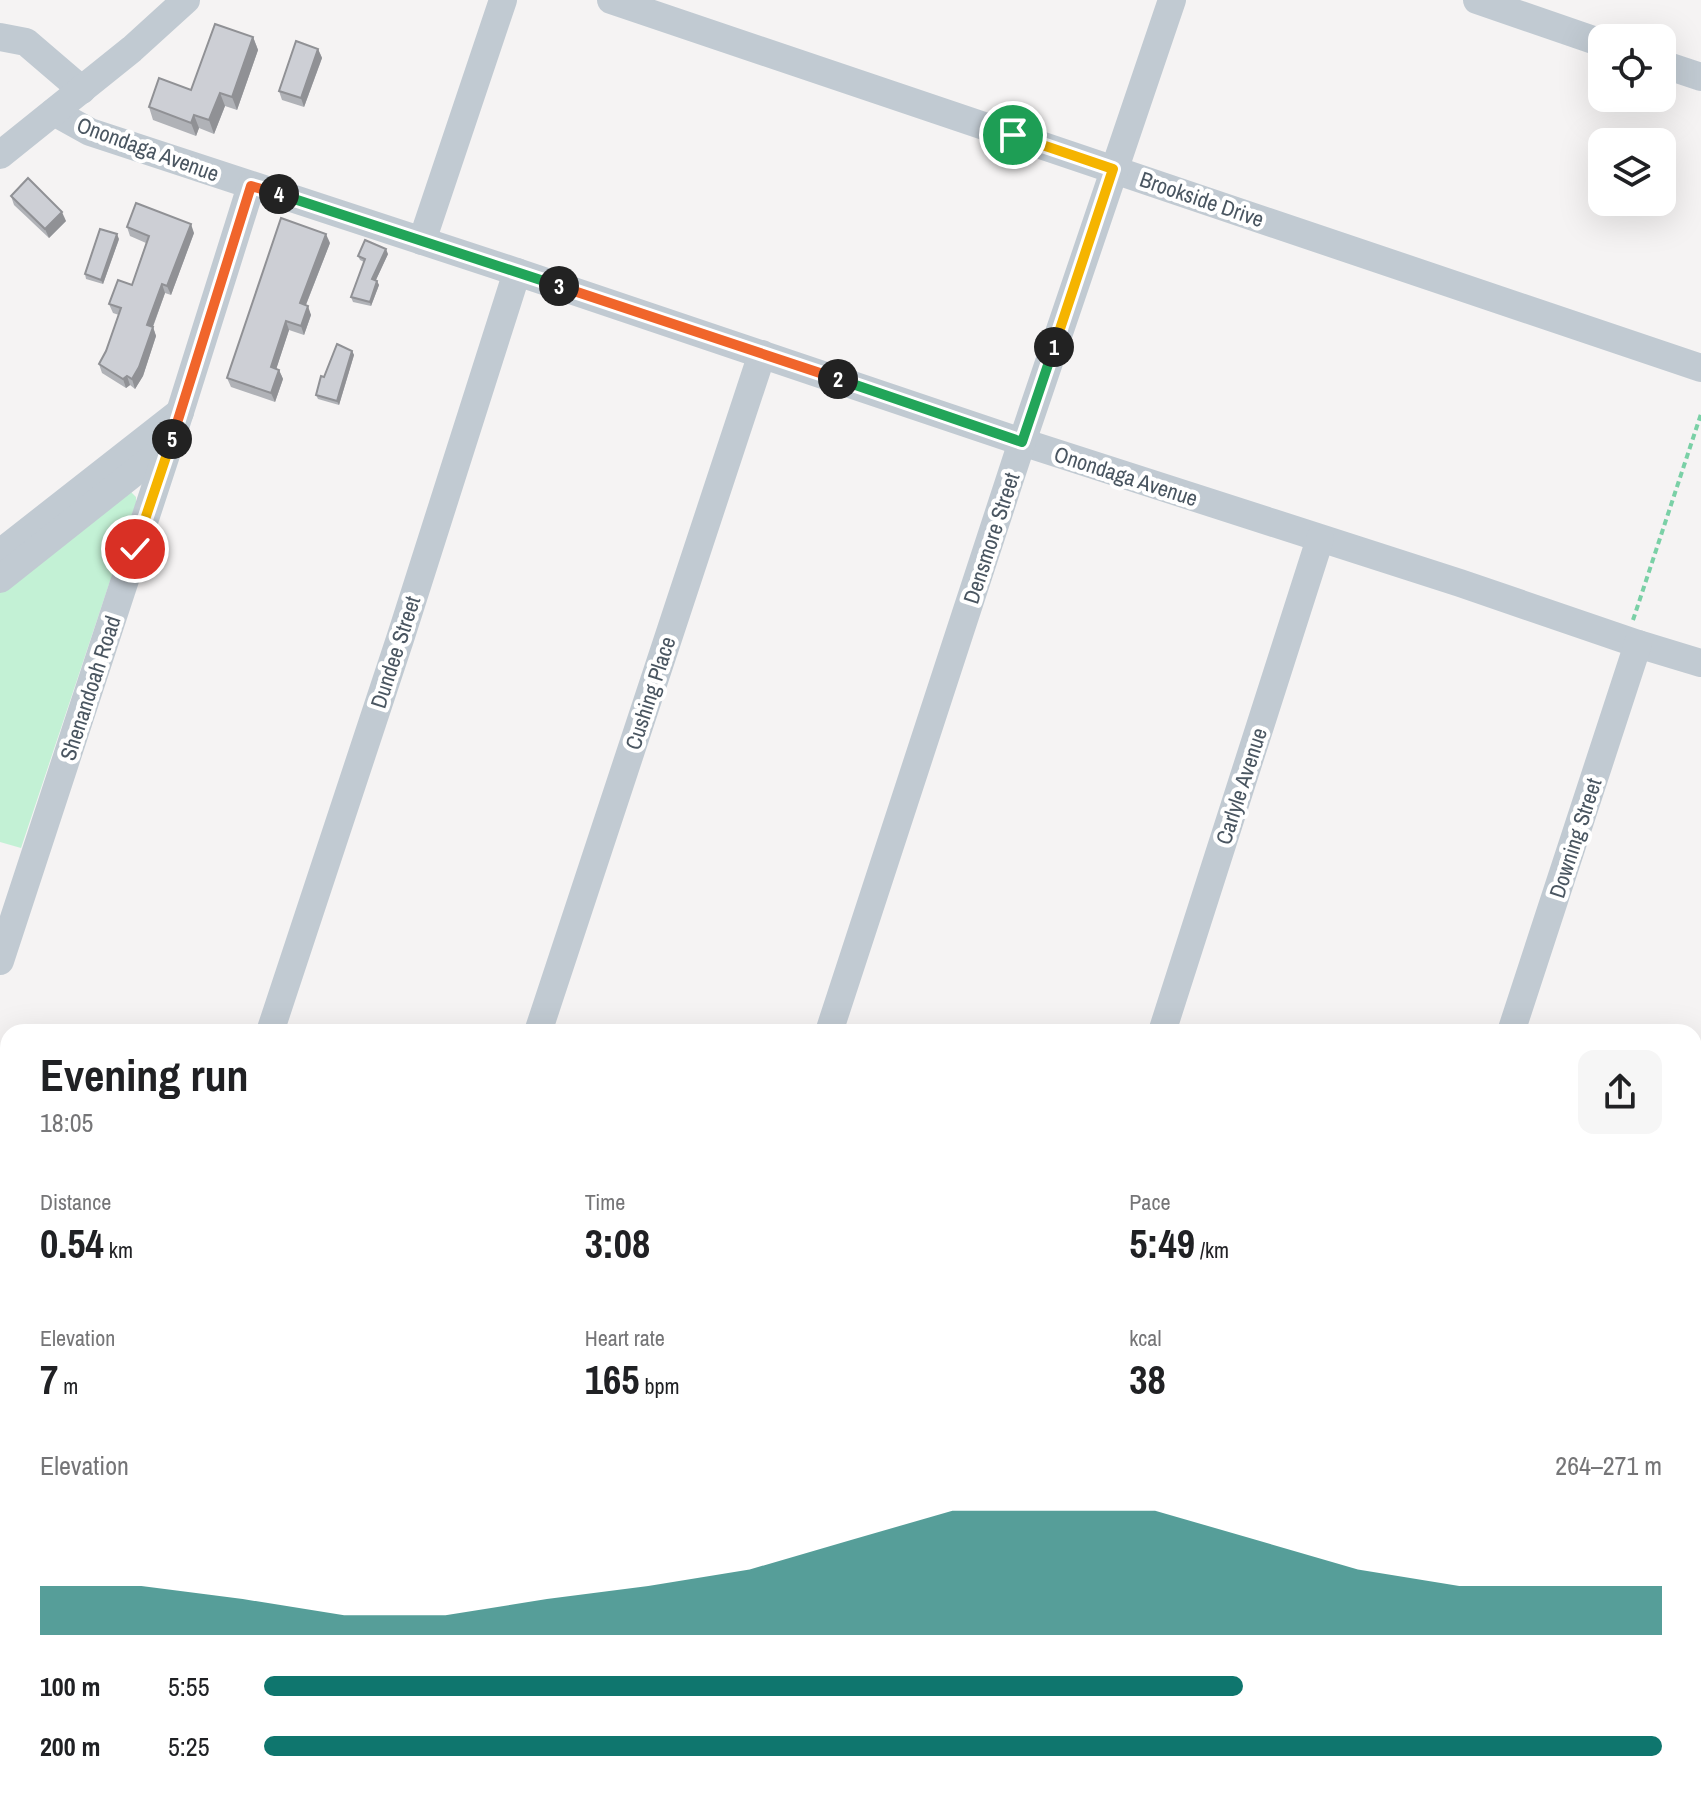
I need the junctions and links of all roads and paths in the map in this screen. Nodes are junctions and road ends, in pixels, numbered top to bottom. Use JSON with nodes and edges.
{"nodes":[{"id":1,"x":186,"y":0,"type":"edge"},
{"id":2,"x":503,"y":0,"type":"edge"},
{"id":3,"x":611,"y":0,"type":"edge"},
{"id":4,"x":1172,"y":0,"type":"edge"},
{"id":5,"x":1477,"y":0,"type":"edge"},
{"id":6,"x":1588,"y":38,"type":"edge"},
{"id":7,"x":6,"y":39,"type":"edge"},
{"id":8,"x":1676,"y":69,"type":"edge"},
{"id":9,"x":1701,"y":77,"type":"edge"},
{"id":10,"x":70,"y":100,"type":"junction"},
{"id":11,"x":0,"y":155,"type":"edge"},
{"id":12,"x":1113,"y":169,"type":"junction"},
{"id":13,"x":251,"y":186,"type":"junction"},
{"id":14,"x":422,"y":241,"type":"junction"},
{"id":15,"x":517,"y":272,"type":"junction"},
{"id":16,"x":762,"y":354,"type":"junction"},
{"id":17,"x":1701,"y":368,"type":"edge"},
{"id":18,"x":180,"y":412,"type":"junction"},
{"id":19,"x":1701,"y":414,"type":"edge"},
{"id":20,"x":1022,"y":442,"type":"junction"},
{"id":21,"x":169,"y":445,"type":"junction"},
{"id":22,"x":1320,"y":539,"type":"junction"},
{"id":23,"x":0,"y":553,"type":"edge"},
{"id":24,"x":0,"y":579,"type":"edge"},
{"id":25,"x":1638,"y":644,"type":"junction"},
{"id":26,"x":1701,"y":663,"type":"edge"},
{"id":27,"x":0,"y":961,"type":"edge"},
{"id":28,"x":273,"y":1024,"type":"edge"},
{"id":29,"x":541,"y":1024,"type":"edge"},
{"id":30,"x":832,"y":1024,"type":"edge"},
{"id":31,"x":1165,"y":1024,"type":"edge"},
{"id":32,"x":1514,"y":1024,"type":"edge"}],
"edges":[{"from":1,"to":10,"type":"street"},
{"from":2,"to":14,"type":"street"},
{"from":3,"to":12,"type":"street","name":"Brookside Drive"},
{"from":4,"to":12,"type":"street","name":"Densmore Street"},
{"from":5,"to":6,"type":"street"},
{"from":7,"to":10,"type":"street","name":"Onondaga Avenue"},
{"from":8,"to":9,"type":"street"},
{"from":10,"to":11,"type":"street"},
{"from":10,"to":13,"type":"street","name":"Onondaga Avenue"},
{"from":12,"to":17,"type":"street","name":"Brookside Drive"},
{"from":12,"to":20,"type":"street","name":"Densmore Street"},
{"from":13,"to":14,"type":"street","name":"Onondaga Avenue"},
{"from":13,"to":18,"type":"street","name":"Shenandoah Road"},
{"from":14,"to":15,"type":"street","name":"Onondaga Avenue"},
{"from":15,"to":16,"type":"street","name":"Onondaga Avenue"},
{"from":15,"to":28,"type":"street","name":"Dundee Street"},
{"from":16,"to":20,"type":"street","name":"Onondaga Avenue"},
{"from":16,"to":29,"type":"street","name":"Cushing Place"},
{"from":18,"to":21,"type":"street","name":"Shenandoah Road"},
{"from":18,"to":23,"type":"street"},
{"from":19,"to":25,"type":"path"},
{"from":20,"to":22,"type":"street","name":"Onondaga Avenue"},
{"from":20,"to":30,"type":"street","name":"Densmore Street"},
{"from":21,"to":24,"type":"street"},
{"from":21,"to":27,"type":"street","name":"Shenandoah Road"},
{"from":22,"to":25,"type":"street","name":"Onondaga Avenue"},
{"from":22,"to":31,"type":"street","name":"Carlyle Avenue"},
{"from":25,"to":26,"type":"street","name":"Onondaga Avenue"},
{"from":25,"to":32,"type":"street","name":"Downing Street"}]}
